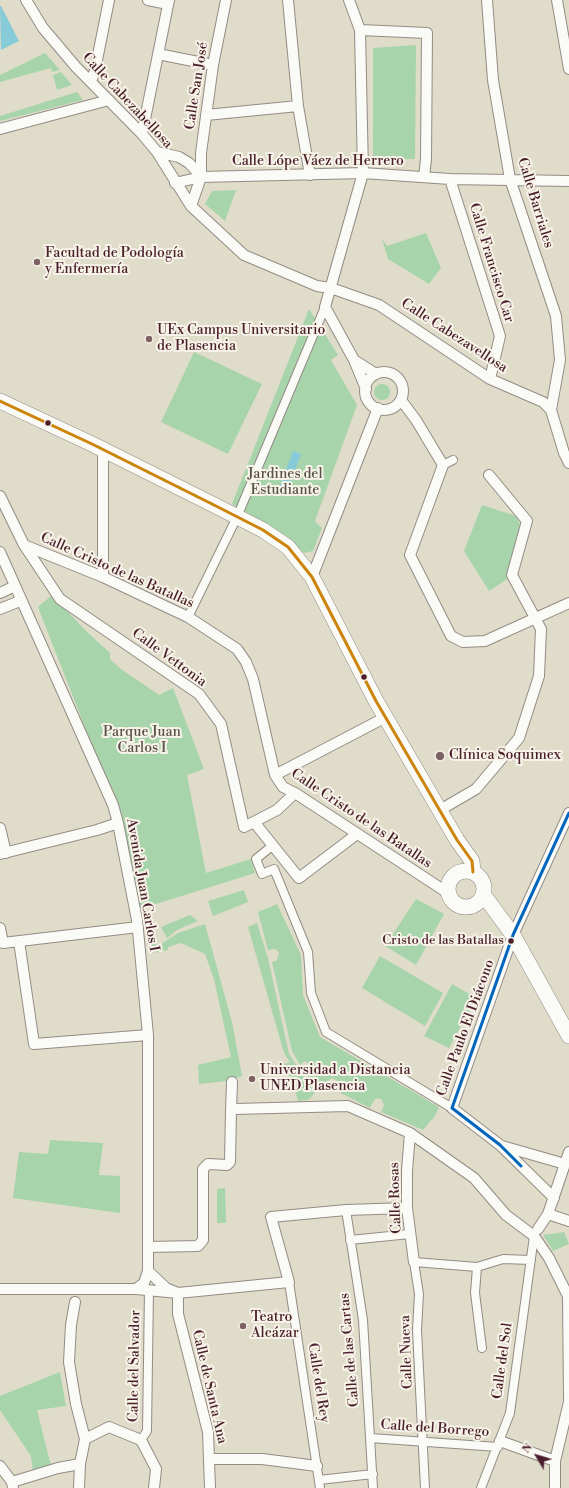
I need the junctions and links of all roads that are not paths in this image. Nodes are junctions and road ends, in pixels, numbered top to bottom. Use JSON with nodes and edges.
{"nodes":[{"id":1,"x":26,"y":0,"type":"edge"},
{"id":2,"x":108,"y":0,"type":"edge"},
{"id":3,"x":148,"y":0,"type":"edge"},
{"id":4,"x":226,"y":0,"type":"edge"},
{"id":5,"x":288,"y":0,"type":"edge"},
{"id":6,"x":348,"y":0,"type":"edge"},
{"id":7,"x":487,"y":0,"type":"edge"},
{"id":8,"x":558,"y":0,"type":"edge"},
{"id":9,"x":168,"y":2,"type":"edge"},
{"id":10,"x":360,"y":30,"type":"junction"},
{"id":11,"x":158,"y":54,"type":"junction"},
{"id":12,"x":213,"y":65,"type":"junction"},
{"id":13,"x":569,"y":68,"type":"edge"},
{"id":14,"x":91,"y":82,"type":"junction"},
{"id":15,"x":109,"y":100,"type":"junction"},
{"id":16,"x":298,"y":106,"type":"junction"},
{"id":17,"x":206,"y":115,"type":"junction"},
{"id":18,"x":0,"y":129,"type":"edge"},
{"id":19,"x":142,"y":134,"type":"junction"},
{"id":20,"x":157,"y":152,"type":"junction"},
{"id":21,"x":166,"y":166,"type":"junction"},
{"id":22,"x":363,"y":173,"type":"junction"},
{"id":23,"x":310,"y":175,"type":"junction"},
{"id":24,"x":200,"y":176,"type":"junction"},
{"id":25,"x":424,"y":177,"type":"junction"},
{"id":26,"x":510,"y":178,"type":"junction"},
{"id":27,"x":450,"y":179,"type":"junction"},
{"id":28,"x":569,"y":181,"type":"edge"},
{"id":29,"x":175,"y":183,"type":"junction"},
{"id":30,"x":190,"y":206,"type":"junction"},
{"id":31,"x":331,"y":288,"type":"junction"},
{"id":32,"x":325,"y":307,"type":"junction"},
{"id":33,"x":354,"y":360,"type":"junction"},
{"id":34,"x":376,"y":374,"type":"junction"},
{"id":35,"x":490,"y":379,"type":"junction"},
{"id":36,"x":366,"y":389,"type":"junction"},
{"id":37,"x":401,"y":400,"type":"junction"},
{"id":38,"x":0,"y":401,"type":"edge"},
{"id":39,"x":378,"y":408,"type":"junction"},
{"id":40,"x":551,"y":410,"type":"junction"},
{"id":41,"x":103,"y":450,"type":"junction"},
{"id":42,"x":453,"y":460,"type":"dead end"},
{"id":43,"x":569,"y":463,"type":"edge"},
{"id":44,"x":443,"y":465,"type":"junction"},
{"id":45,"x":489,"y":475,"type":"dead end"},
{"id":46,"x":0,"y":496,"type":"edge"},
{"id":47,"x":237,"y":517,"type":"junction"},
{"id":48,"x":24,"y":545,"type":"junction"},
{"id":49,"x":0,"y":552,"type":"edge"},
{"id":50,"x":103,"y":577,"type":"junction"},
{"id":51,"x":312,"y":577,"type":"junction"},
{"id":52,"x":15,"y":586,"type":"junction"},
{"id":53,"x":0,"y":593,"type":"edge"},
{"id":54,"x":20,"y":601,"type":"junction"},
{"id":55,"x":569,"y":603,"type":"edge"},
{"id":56,"x":0,"y":609,"type":"edge"},
{"id":57,"x":535,"y":617,"type":"junction"},
{"id":58,"x":188,"y":618,"type":"junction"},
{"id":59,"x":386,"y":717,"type":"junction"},
{"id":60,"x":275,"y":775,"type":"junction"},
{"id":61,"x":294,"y":793,"type":"junction"},
{"id":62,"x":440,"y":810,"type":"junction"},
{"id":63,"x":569,"y":813,"type":"edge"},
{"id":64,"x":254,"y":822,"type":"junction"},
{"id":65,"x":118,"y":823,"type":"junction"},
{"id":66,"x":0,"y":828,"type":"edge"},
{"id":67,"x":357,"y":834,"type":"junction"},
{"id":68,"x":457,"y":840,"type":"junction"},
{"id":69,"x":272,"y":846,"type":"junction"},
{"id":70,"x":3,"y":854,"type":"edge"},
{"id":71,"x":473,"y":872,"type":"junction"},
{"id":72,"x":457,"y":873,"type":"junction"},
{"id":73,"x":448,"y":893,"type":"junction"},
{"id":74,"x":479,"y":899,"type":"junction"},
{"id":75,"x":138,"y":927,"type":"junction"},
{"id":76,"x":0,"y":928,"type":"edge"},
{"id":77,"x":508,"y":929,"type":"junction"},
{"id":78,"x":19,"y":941,"type":"junction"},
{"id":79,"x":148,"y":1035,"type":"junction"},
{"id":80,"x":569,"y":1036,"type":"edge"},
{"id":81,"x":232,"y":1082,"type":"dead end"},
{"id":82,"x":452,"y":1108,"type":"junction"},
{"id":83,"x":231,"y":1111,"type":"junction"},
{"id":84,"x":410,"y":1133,"type":"junction"},
{"id":85,"x":500,"y":1145,"type":"junction"},
{"id":86,"x":569,"y":1152,"type":"edge"},
{"id":87,"x":565,"y":1164,"type":"junction"},
{"id":88,"x":554,"y":1198,"type":"junction"},
{"id":89,"x":407,"y":1208,"type":"junction"},
{"id":90,"x":346,"y":1210,"type":"junction"},
{"id":91,"x":548,"y":1214,"type":"junction"},
{"id":92,"x":569,"y":1221,"type":"edge"},
{"id":93,"x":536,"y":1233,"type":"junction"},
{"id":94,"x":410,"y":1234,"type":"junction"},
{"id":95,"x":350,"y":1240,"type":"junction"},
{"id":96,"x":148,"y":1248,"type":"junction"},
{"id":97,"x":531,"y":1260,"type":"junction"},
{"id":98,"x":414,"y":1262,"type":"junction"},
{"id":99,"x":477,"y":1267,"type":"junction"},
{"id":100,"x":148,"y":1271,"type":"junction"},
{"id":101,"x":289,"y":1282,"type":"junction"},
{"id":102,"x":0,"y":1289,"type":"edge"},
{"id":103,"x":136,"y":1290,"type":"junction"},
{"id":104,"x":149,"y":1290,"type":"junction"},
{"id":105,"x":178,"y":1293,"type":"junction"},
{"id":106,"x":75,"y":1302,"type":"dead end"},
{"id":107,"x":482,"y":1348,"type":"dead end"},
{"id":108,"x":569,"y":1400,"type":"edge"},
{"id":109,"x":567,"y":1425,"type":"edge"},
{"id":110,"x":370,"y":1438,"type":"junction"},
{"id":111,"x":85,"y":1439,"type":"junction"},
{"id":112,"x":141,"y":1440,"type":"junction"},
{"id":113,"x":424,"y":1443,"type":"junction"},
{"id":114,"x":499,"y":1444,"type":"junction"},
{"id":115,"x":210,"y":1459,"type":"junction"},
{"id":116,"x":555,"y":1461,"type":"junction"},
{"id":117,"x":80,"y":1464,"type":"junction"},
{"id":118,"x":0,"y":1466,"type":"edge"},
{"id":119,"x":317,"y":1466,"type":"junction"},
{"id":120,"x":372,"y":1474,"type":"junction"},
{"id":121,"x":320,"y":1484,"type":"edge"},
{"id":122,"x":13,"y":1485,"type":"edge"},
{"id":123,"x":79,"y":1488,"type":"edge"},
{"id":124,"x":154,"y":1488,"type":"edge"},
{"id":125,"x":210,"y":1488,"type":"edge"},
{"id":126,"x":373,"y":1488,"type":"edge"},
{"id":127,"x":425,"y":1488,"type":"edge"},
{"id":128,"x":481,"y":1488,"type":"edge"},
{"id":129,"x":555,"y":1488,"type":"edge"}],
"edges":[{"from":1,"to":14,"type":"street","name":"Calle Cabezabellosa"},
{"from":2,"to":14,"type":"street"},
{"from":3,"to":9,"type":"street"},
{"from":4,"to":12,"type":"street","name":"Calle San José"},
{"from":5,"to":16,"type":"street"},
{"from":6,"to":10,"type":"street"},
{"from":7,"to":26,"type":"street","name":"Calle Barriales"},
{"from":8,"to":13,"type":"street"},
{"from":9,"to":11,"type":"street"},
{"from":10,"to":22,"type":"street"},
{"from":10,"to":25,"type":"street"},
{"from":11,"to":12,"type":"street"},
{"from":11,"to":19,"type":"street"},
{"from":12,"to":17,"type":"street","name":"Calle San José"},
{"from":14,"to":15,"type":"street","name":"Calle Cabezabellosa"},
{"from":15,"to":18,"type":"street"},
{"from":15,"to":19,"type":"street","name":"Calle Cabezabellosa"},
{"from":16,"to":17,"type":"street"},
{"from":16,"to":23,"type":"street"},
{"from":17,"to":24,"type":"street","name":"Calle San José"},
{"from":19,"to":20,"type":"street","name":"Calle Cabezabellosa"},
{"from":20,"to":21,"type":"street","name":"Calle Cabezabellosa"},
{"from":20,"to":24,"type":"street"},
{"from":21,"to":24,"type":"street"},
{"from":21,"to":29,"type":"street","name":"Calle Cabezabellosa"},
{"from":22,"to":23,"type":"street","name":"Calle Lópe Váez de Herrero"},
{"from":22,"to":25,"type":"street","name":"Calle Lópe Váez de Herrero"},
{"from":22,"to":31,"type":"street"},
{"from":23,"to":24,"type":"street","name":"Calle Lópe Váez de Herrero"},
{"from":24,"to":29,"type":"street","name":"Calle Lópe Váez de Herrero"},
{"from":24,"to":30,"type":"street"},
{"from":25,"to":27,"type":"street","name":"Calle Lópe Váez de Herrero"},
{"from":26,"to":27,"type":"street","name":"Calle Lópe Váez de Herrero"},
{"from":26,"to":28,"type":"street","name":"Calle Lópe Váez de Herrero"},
{"from":26,"to":40,"type":"street","name":"Calle Barriales"},
{"from":27,"to":35,"type":"street","name":"Calle Francisco Car"},
{"from":29,"to":30,"type":"street","name":"Calle Cabezabellosa"},
{"from":30,"to":31,"type":"street","name":"Calle Cabezabellosa"},
{"from":31,"to":32,"type":"street"},
{"from":31,"to":35,"type":"street","name":"Calle Cabezavellosa"},
{"from":32,"to":33,"type":"street"},
{"from":32,"to":47,"type":"street"},
{"from":33,"to":34,"type":"street"},
{"from":33,"to":36,"type":"street"},
{"from":34,"to":36,"type":"street"},
{"from":34,"to":37,"type":"street"},
{"from":35,"to":40,"type":"street","name":"Calle Cabezavellosa"},
{"from":36,"to":39,"type":"street"},
{"from":37,"to":39,"type":"street"},
{"from":37,"to":44,"type":"street"},
{"from":38,"to":41,"type":"main road"},
{"from":39,"to":51,"type":"street"},
{"from":40,"to":43,"type":"street"},
{"from":41,"to":47,"type":"main road"},
{"from":41,"to":50,"type":"street"},
{"from":42,"to":44,"type":"street"},
{"from":44,"to":57,"type":"street"},
{"from":45,"to":57,"type":"street"},
{"from":46,"to":48,"type":"street","name":"Calle Cristo de las Batallas"},
{"from":47,"to":51,"type":"main road"},
{"from":47,"to":58,"type":"street"},
{"from":48,"to":50,"type":"street","name":"Calle Cristo de las Batallas"},
{"from":48,"to":64,"type":"street","name":"Calle Vettonia"},
{"from":49,"to":52,"type":"street","name":"Avenida Juan Carlos I"},
{"from":50,"to":58,"type":"street","name":"Calle Cristo de las Batallas"},
{"from":51,"to":59,"type":"main road"},
{"from":52,"to":53,"type":"street"},
{"from":52,"to":54,"type":"street","name":"Avenida Juan Carlos I"},
{"from":54,"to":56,"type":"street"},
{"from":54,"to":65,"type":"street","name":"Avenida Juan Carlos I"},
{"from":55,"to":57,"type":"street"},
{"from":57,"to":62,"type":"street"},
{"from":58,"to":60,"type":"street","name":"Calle Cristo de las Batallas"},
{"from":59,"to":60,"type":"street"},
{"from":59,"to":62,"type":"main road"},
{"from":60,"to":61,"type":"street","name":"Calle Cristo de las Batallas"},
{"from":61,"to":64,"type":"street"},
{"from":61,"to":67,"type":"street","name":"Calle Cristo de las Batallas"},
{"from":62,"to":68,"type":"main road"},
{"from":63,"to":77,"type":"street","name":"Calle Paulo El Diácono"},
{"from":64,"to":69,"type":"street"},
{"from":65,"to":70,"type":"street"},
{"from":65,"to":75,"type":"street","name":"Avenida Juan Carlos I"},
{"from":66,"to":70,"type":"street"},
{"from":67,"to":69,"type":"street"},
{"from":67,"to":73,"type":"street","name":"Calle Cristo de las Batallas"},
{"from":68,"to":71,"type":"main road"},
{"from":68,"to":72,"type":"main road"},
{"from":69,"to":82,"type":"street"},
{"from":71,"to":72,"type":"main road"},
{"from":71,"to":74,"type":"main road"},
{"from":72,"to":73,"type":"main road"},
{"from":73,"to":74,"type":"main road"},
{"from":74,"to":77,"type":"main road"},
{"from":75,"to":78,"type":"street"},
{"from":75,"to":79,"type":"street","name":"Avenida Juan Carlos I"},
{"from":76,"to":78,"type":"street"},
{"from":77,"to":80,"type":"main road"},
{"from":77,"to":82,"type":"street","name":"Calle Paulo El Diácono"},
{"from":78,"to":79,"type":"street"},
{"from":79,"to":96,"type":"street","name":"Avenida Juan Carlos I"},
{"from":81,"to":83,"type":"street"},
{"from":82,"to":85,"type":"street"},
{"from":83,"to":84,"type":"street"},
{"from":83,"to":96,"type":"street"},
{"from":84,"to":89,"type":"street","name":"Calle Rosas"},
{"from":84,"to":93,"type":"street"},
{"from":85,"to":87,"type":"street"},
{"from":85,"to":88,"type":"street"},
{"from":86,"to":87,"type":"street","name":"Calle del Sol"},
{"from":87,"to":88,"type":"street","name":"Calle del Sol"},
{"from":88,"to":91,"type":"street","name":"Calle del Sol"},
{"from":89,"to":90,"type":"street"},
{"from":89,"to":94,"type":"street","name":"Calle Rosas"},
{"from":90,"to":95,"type":"street","name":"Calle de las Cartas"},
{"from":90,"to":101,"type":"street"},
{"from":91,"to":92,"type":"street"},
{"from":91,"to":93,"type":"street","name":"Calle del Sol"},
{"from":93,"to":97,"type":"street","name":"Calle del Sol"},
{"from":93,"to":108,"type":"street"},
{"from":94,"to":95,"type":"street"},
{"from":94,"to":98,"type":"street","name":"Calle Rosas"},
{"from":95,"to":110,"type":"street","name":"Calle de las Cartas"},
{"from":96,"to":100,"type":"street","name":"Avenida Juan Carlos I"},
{"from":97,"to":99,"type":"street"},
{"from":97,"to":114,"type":"street","name":"Calle del Sol"},
{"from":98,"to":99,"type":"street"},
{"from":98,"to":113,"type":"street","name":"Calle Nueva"},
{"from":99,"to":107,"type":"street"},
{"from":100,"to":103,"type":"street","name":"Avenida Juan Carlos I"},
{"from":100,"to":104,"type":"street"},
{"from":100,"to":105,"type":"street"},
{"from":101,"to":105,"type":"street"},
{"from":101,"to":119,"type":"street","name":"Calle del Rey"},
{"from":102,"to":103,"type":"street"},
{"from":103,"to":104,"type":"street"},
{"from":104,"to":105,"type":"street"},
{"from":104,"to":112,"type":"street","name":"Calle del Salvador"},
{"from":105,"to":115,"type":"street","name":"Calle de Santa Ana"},
{"from":106,"to":111,"type":"street"},
{"from":108,"to":109,"type":"street"},
{"from":109,"to":116,"type":"street"},
{"from":110,"to":113,"type":"street","name":"Calle del Borrego"},
{"from":110,"to":120,"type":"street","name":"Calle de las Cartas"},
{"from":111,"to":112,"type":"street"},
{"from":111,"to":117,"type":"street"},
{"from":112,"to":124,"type":"street"},
{"from":113,"to":114,"type":"street","name":"Calle del Borrego"},
{"from":113,"to":127,"type":"street","name":"Calle Nueva"},
{"from":114,"to":116,"type":"street"},
{"from":114,"to":128,"type":"street","name":"Calle del Sol"},
{"from":115,"to":119,"type":"street"},
{"from":115,"to":125,"type":"street","name":"Calle de Santa Ana"},
{"from":116,"to":129,"type":"street"},
{"from":117,"to":122,"type":"street"},
{"from":117,"to":123,"type":"street"},
{"from":118,"to":122,"type":"street"},
{"from":119,"to":121,"type":"street","name":"Calle del Rey"},
{"from":120,"to":121,"type":"street"},
{"from":120,"to":126,"type":"street","name":"Calle de las Cartas"}]}
